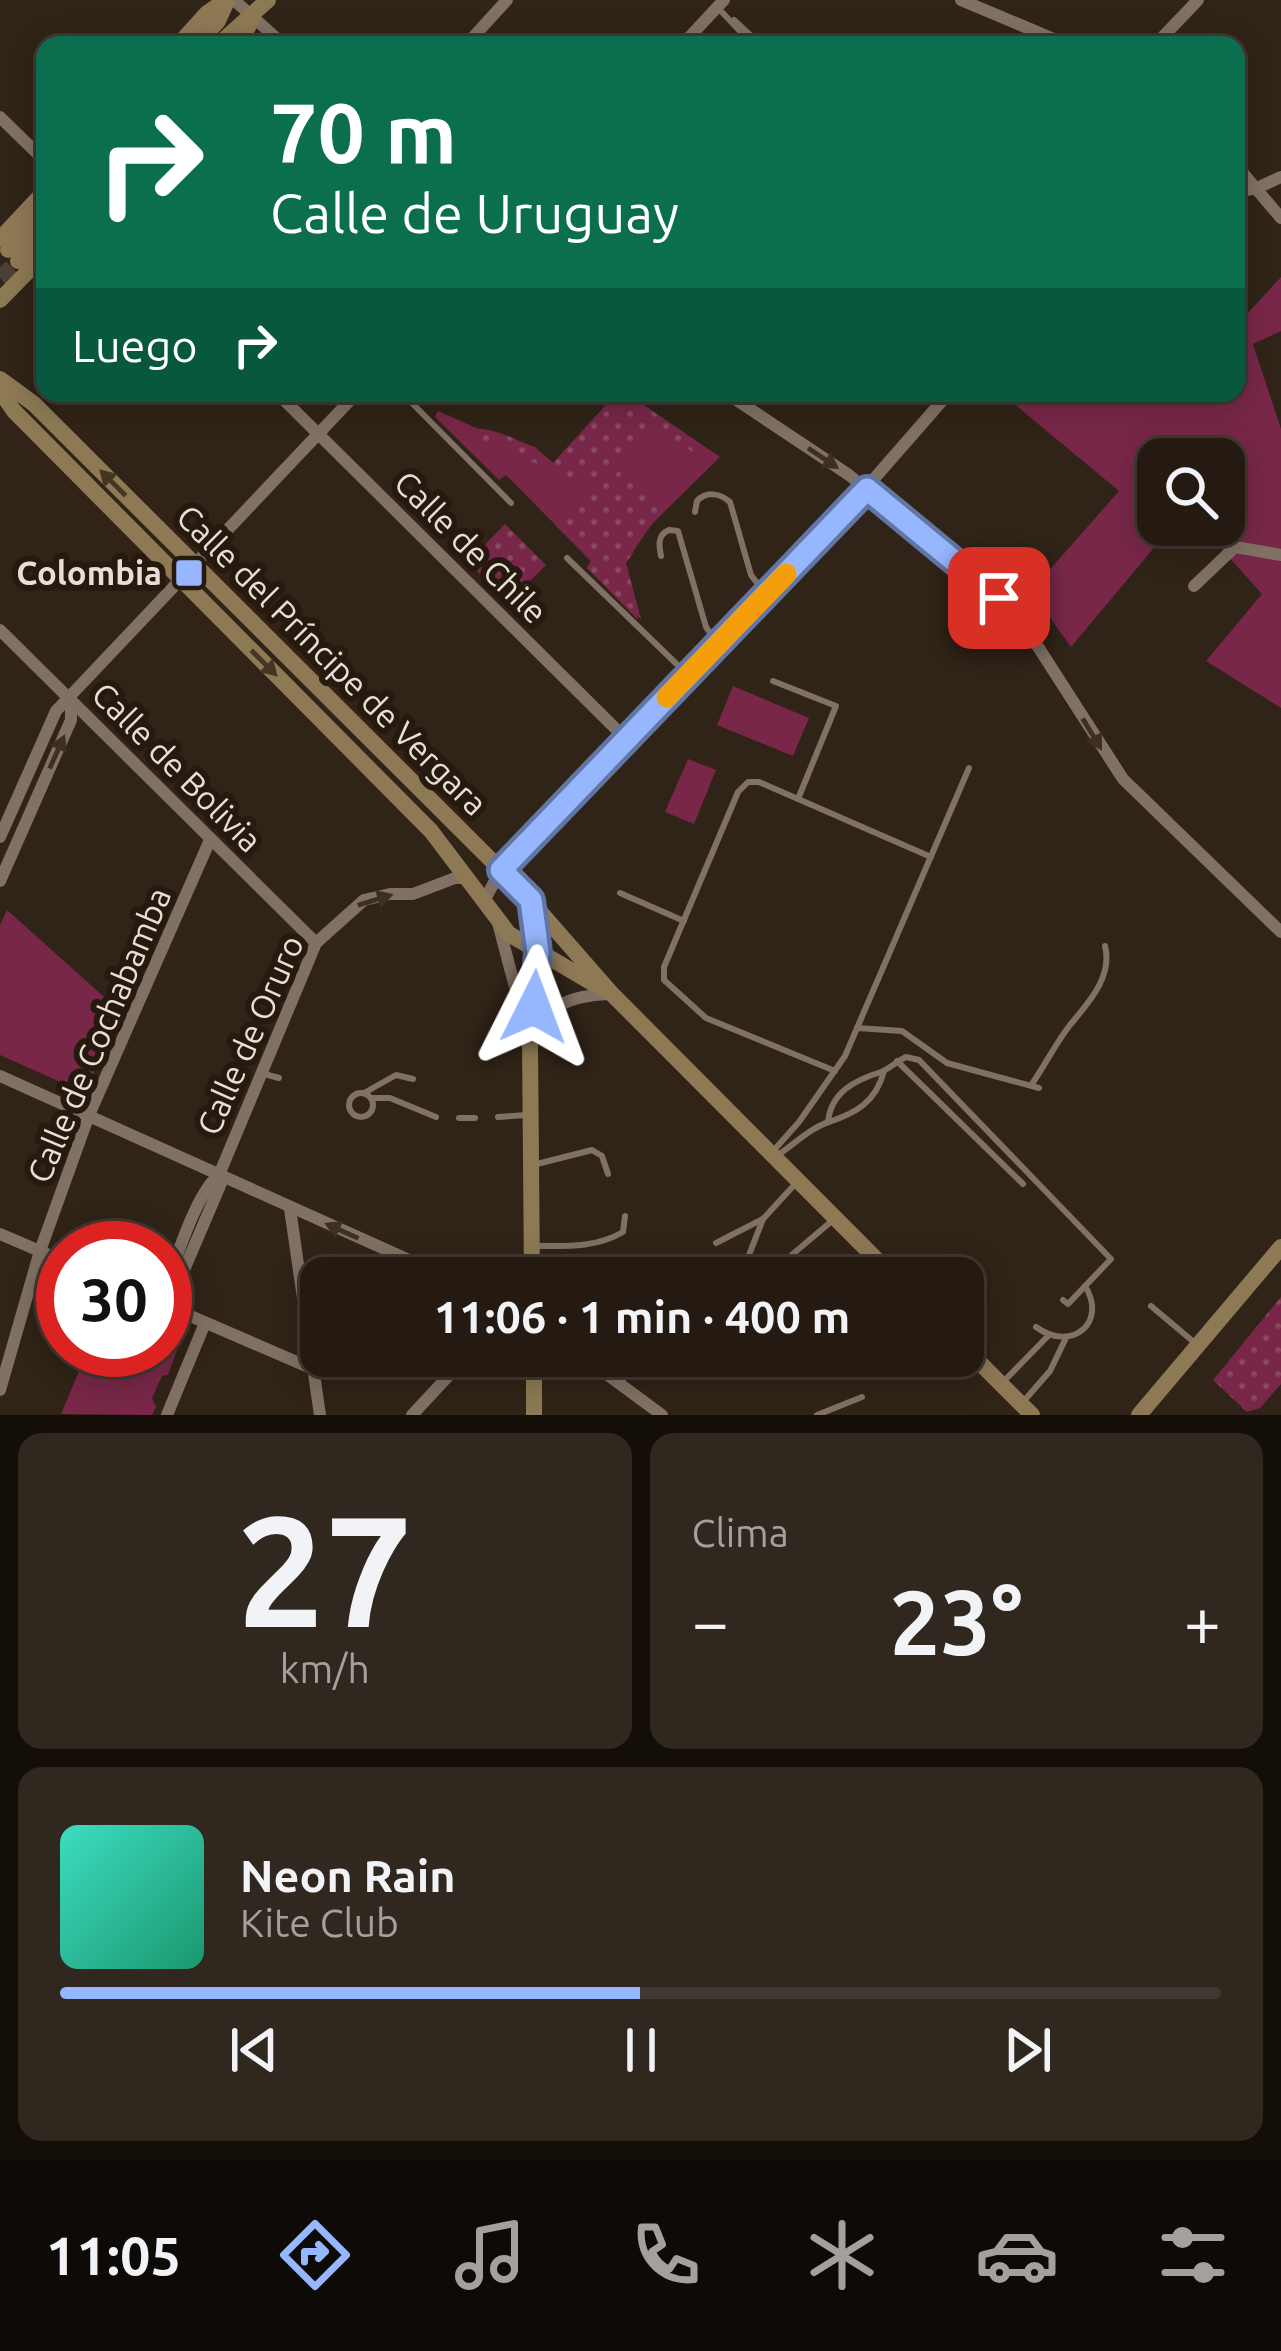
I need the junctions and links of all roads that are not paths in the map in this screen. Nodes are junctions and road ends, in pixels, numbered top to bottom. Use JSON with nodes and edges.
{"nodes":[{"id":1,"x":229,"y":0,"type":"edge"},
{"id":2,"x":268,"y":0,"type":"edge"},
{"id":3,"x":507,"y":0,"type":"edge"},
{"id":4,"x":961,"y":0,"type":"edge"},
{"id":5,"x":1198,"y":0,"type":"edge"},
{"id":6,"x":721,"y":4,"type":"edge"},
{"id":7,"x":253,"y":17,"type":"junction"},
{"id":8,"x":186,"y":36,"type":"edge"},
{"id":9,"x":204,"y":36,"type":"edge"},
{"id":10,"x":229,"y":36,"type":"edge"},
{"id":11,"x":243,"y":36,"type":"edge"},
{"id":12,"x":274,"y":36,"type":"edge"},
{"id":13,"x":474,"y":36,"type":"edge"},
{"id":14,"x":691,"y":36,"type":"edge"},
{"id":15,"x":748,"y":36,"type":"edge"},
{"id":16,"x":1036,"y":36,"type":"edge"},
{"id":17,"x":1164,"y":36,"type":"edge"},
{"id":18,"x":0,"y":117,"type":"edge"},
{"id":19,"x":36,"y":152,"type":"edge"},
{"id":20,"x":1245,"y":175,"type":"edge"},
{"id":21,"x":1281,"y":177,"type":"edge"},
{"id":22,"x":1257,"y":188,"type":"junction"},
{"id":23,"x":1245,"y":190,"type":"edge"},
{"id":24,"x":36,"y":205,"type":"edge"},
{"id":25,"x":1281,"y":218,"type":"edge"},
{"id":26,"x":36,"y":220,"type":"edge"},
{"id":27,"x":36,"y":236,"type":"edge"},
{"id":28,"x":9,"y":250,"type":"edge"},
{"id":29,"x":36,"y":263,"type":"edge"},
{"id":30,"x":0,"y":300,"type":"edge"},
{"id":31,"x":0,"y":379,"type":"edge"},
{"id":32,"x":0,"y":391,"type":"edge"},
{"id":33,"x":286,"y":402,"type":"edge"},
{"id":34,"x":349,"y":402,"type":"edge"},
{"id":35,"x":410,"y":402,"type":"edge"},
{"id":36,"x":731,"y":402,"type":"edge"},
{"id":37,"x":739,"y":402,"type":"edge"},
{"id":38,"x":942,"y":402,"type":"edge"},
{"id":39,"x":729,"y":415,"type":"dead end"},
{"id":40,"x":319,"y":434,"type":"junction"},
{"id":41,"x":867,"y":489,"type":"junction"},
{"id":42,"x":512,"y":503,"type":"dead end"},
{"id":43,"x":695,"y":512,"type":"dead end"},
{"id":44,"x":661,"y":556,"type":"dead end"},
{"id":45,"x":1281,"y":556,"type":"edge"},
{"id":46,"x":567,"y":558,"type":"dead end"},
{"id":47,"x":195,"y":566,"type":"junction"},
{"id":48,"x":182,"y":580,"type":"junction"},
{"id":49,"x":1194,"y":586,"type":"dead end"},
{"id":50,"x":766,"y":595,"type":"junction"},
{"id":51,"x":0,"y":630,"type":"edge"},
{"id":52,"x":718,"y":644,"type":"junction"},
{"id":53,"x":688,"y":675,"type":"junction"},
{"id":54,"x":773,"y":681,"type":"dead end"},
{"id":55,"x":71,"y":699,"type":"junction"},
{"id":56,"x":626,"y":740,"type":"junction"},
{"id":57,"x":969,"y":768,"type":"dead end"},
{"id":58,"x":798,"y":799,"type":"junction"},
{"id":59,"x":12,"y":811,"type":"junction"},
{"id":60,"x":26,"y":822,"type":"junction"},
{"id":61,"x":0,"y":837,"type":"edge"},
{"id":62,"x":210,"y":840,"type":"junction"},
{"id":63,"x":931,"y":857,"type":"junction"},
{"id":64,"x":501,"y":870,"type":"junction"},
{"id":65,"x":470,"y":878,"type":"junction"},
{"id":66,"x":0,"y":881,"type":"edge"},
{"id":67,"x":620,"y":893,"type":"dead end"},
{"id":68,"x":485,"y":899,"type":"junction"},
{"id":69,"x":531,"y":900,"type":"junction"},
{"id":70,"x":684,"y":921,"type":"junction"},
{"id":71,"x":498,"y":923,"type":"junction"},
{"id":72,"x":1281,"y":932,"type":"edge"},
{"id":73,"x":316,"y":943,"type":"junction"},
{"id":74,"x":1105,"y":946,"type":"dead end"},
{"id":75,"x":538,"y":952,"type":"junction"},
{"id":76,"x":612,"y":994,"type":"junction"},
{"id":77,"x":857,"y":1028,"type":"junction"},
{"id":78,"x":530,"y":1042,"type":"junction"},
{"id":79,"x":897,"y":1060,"type":"junction"},
{"id":80,"x":835,"y":1071,"type":"junction"},
{"id":81,"x":884,"y":1071,"type":"junction"},
{"id":82,"x":261,"y":1072,"type":"junction"},
{"id":83,"x":0,"y":1076,"type":"edge"},
{"id":84,"x":279,"y":1078,"type":"dead end"},
{"id":85,"x":413,"y":1079,"type":"dead end"},
{"id":86,"x":368,"y":1095,"type":"junction"},
{"id":87,"x":340,"y":1096,"type":"dead end"},
{"id":88,"x":351,"y":1098,"type":"junction"},
{"id":89,"x":530,"y":1114,"type":"junction"},
{"id":90,"x":89,"y":1115,"type":"junction"},
{"id":91,"x":436,"y":1117,"type":"dead end"},
{"id":92,"x":498,"y":1117,"type":"dead end"},
{"id":93,"x":459,"y":1118,"type":"dead end"},
{"id":94,"x":475,"y":1118,"type":"dead end"},
{"id":95,"x":828,"y":1122,"type":"junction"},
{"id":96,"x":773,"y":1155,"type":"junction"},
{"id":97,"x":531,"y":1166,"type":"junction"},
{"id":98,"x":608,"y":1174,"type":"dead end"},
{"id":99,"x":219,"y":1175,"type":"junction"},
{"id":100,"x":798,"y":1180,"type":"junction"},
{"id":101,"x":1023,"y":1184,"type":"dead end"},
{"id":102,"x":290,"y":1209,"type":"junction"},
{"id":103,"x":625,"y":1216,"type":"dead end"},
{"id":104,"x":836,"y":1218,"type":"junction"},
{"id":105,"x":763,"y":1219,"type":"junction"},
{"id":106,"x":51,"y":1221,"type":"edge"},
{"id":107,"x":192,"y":1223,"type":"edge"},
{"id":108,"x":0,"y":1234,"type":"edge"},
{"id":109,"x":716,"y":1243,"type":"dead end"},
{"id":110,"x":1281,"y":1247,"type":"edge"},
{"id":111,"x":36,"y":1249,"type":"edge"},
{"id":112,"x":192,"y":1251,"type":"edge"},
{"id":113,"x":401,"y":1257,"type":"edge"},
{"id":114,"x":532,"y":1257,"type":"edge"},
{"id":115,"x":546,"y":1257,"type":"edge"},
{"id":116,"x":748,"y":1257,"type":"edge"},
{"id":117,"x":790,"y":1257,"type":"edge"},
{"id":118,"x":874,"y":1257,"type":"edge"},
{"id":119,"x":36,"y":1265,"type":"edge"},
{"id":120,"x":300,"y":1279,"type":"edge"},
{"id":121,"x":1085,"y":1286,"type":"junction"},
{"id":122,"x":1063,"y":1300,"type":"dead end"},
{"id":123,"x":1151,"y":1306,"type":"dead end"},
{"id":124,"x":192,"y":1317,"type":"edge"},
{"id":125,"x":206,"y":1323,"type":"junction"},
{"id":126,"x":1036,"y":1327,"type":"dead end"},
{"id":127,"x":1048,"y":1336,"type":"junction"},
{"id":128,"x":1065,"y":1340,"type":"junction"},
{"id":129,"x":1198,"y":1345,"type":"junction"},
{"id":130,"x":300,"y":1364,"type":"edge"},
{"id":131,"x":984,"y":1367,"type":"edge"},
{"id":132,"x":314,"y":1377,"type":"edge"},
{"id":133,"x":447,"y":1377,"type":"edge"},
{"id":134,"x":534,"y":1377,"type":"edge"},
{"id":135,"x":611,"y":1377,"type":"edge"},
{"id":136,"x":1001,"y":1384,"type":"junction"},
{"id":137,"x":0,"y":1390,"type":"edge"},
{"id":138,"x":862,"y":1397,"type":"dead end"},
{"id":139,"x":1026,"y":1410,"type":"edge"},
{"id":140,"x":167,"y":1415,"type":"edge"},
{"id":141,"x":320,"y":1415,"type":"edge"},
{"id":142,"x":412,"y":1415,"type":"edge"},
{"id":143,"x":534,"y":1415,"type":"edge"},
{"id":144,"x":662,"y":1415,"type":"edge"},
{"id":145,"x":817,"y":1415,"type":"edge"},
{"id":146,"x":1139,"y":1415,"type":"edge"}],
"edges":[{"from":1,"to":7,"type":"street"},
{"from":1,"to":8,"type":"main road"},
{"from":1,"to":9,"type":"main road"},
{"from":2,"to":7,"type":"main road"},
{"from":3,"to":13,"type":"street"},
{"from":4,"to":16,"type":"street"},
{"from":5,"to":17,"type":"street"},
{"from":6,"to":14,"type":"street"},
{"from":6,"to":15,"type":"lane"},
{"from":7,"to":10,"type":"main road"},
{"from":7,"to":11,"type":"main road"},
{"from":7,"to":12,"type":"street"},
{"from":18,"to":19,"type":"street"},
{"from":20,"to":22,"type":"street"},
{"from":21,"to":22,"type":"street"},
{"from":22,"to":23,"type":"street"},
{"from":22,"to":25,"type":"street"},
{"from":24,"to":28,"type":"main road"},
{"from":26,"to":28,"type":"main road"},
{"from":27,"to":28,"type":"main road"},
{"from":29,"to":30,"type":"main road"},
{"from":47,"to":31,"type":"main road","name":"Calle del Príncipe de Vergara","one_way":true},
{"from":32,"to":48,"type":"main road","name":"Calle del Príncipe de Vergara"},
{"from":33,"to":40,"type":"street","name":"Calle de Chile"},
{"from":34,"to":40,"type":"street"},
{"from":35,"to":42,"type":"lane"},
{"from":36,"to":39,"type":"lane"},
{"from":37,"to":41,"type":"street","one_way":true},
{"from":38,"to":41,"type":"street"},
{"from":40,"to":47,"type":"street"},
{"from":40,"to":56,"type":"street","name":"Calle de Chile"},
{"from":41,"to":50,"type":"street"},
{"from":41,"to":72,"type":"street","one_way":true},
{"from":43,"to":50,"type":"lane"},
{"from":44,"to":52,"type":"lane"},
{"from":45,"to":49,"type":"street"},
{"from":46,"to":53,"type":"lane"},
{"from":47,"to":48,"type":"street"},
{"from":47,"to":64,"type":"main road","name":"Calle del Príncipe de Vergara"},
{"from":48,"to":55,"type":"street"},
{"from":48,"to":65,"type":"main road","name":"Calle del Príncipe de Vergara","one_way":true},
{"from":50,"to":52,"type":"street"},
{"from":51,"to":55,"type":"street","name":"Calle de Bolivia"},
{"from":52,"to":53,"type":"street"},
{"from":53,"to":56,"type":"street"},
{"from":54,"to":58,"type":"lane"},
{"from":55,"to":59,"type":"street"},
{"from":60,"to":55,"type":"street","one_way":true},
{"from":55,"to":62,"type":"street","name":"Calle de Bolivia"},
{"from":56,"to":64,"type":"street"},
{"from":57,"to":63,"type":"lane"},
{"from":58,"to":63,"type":"lane"},
{"from":58,"to":70,"type":"lane"},
{"from":59,"to":60,"type":"street"},
{"from":59,"to":61,"type":"street"},
{"from":60,"to":66,"type":"street"},
{"from":62,"to":73,"type":"street","name":"Calle de Bolivia"},
{"from":62,"to":90,"type":"street","name":"Calle de Cochabamba"},
{"from":63,"to":77,"type":"lane"},
{"from":64,"to":68,"type":"street"},
{"from":64,"to":69,"type":"main road","name":"Calle del Príncipe de Vergara"},
{"from":65,"to":68,"type":"main road","name":"Calle del Príncipe de Vergara"},
{"from":73,"to":65,"type":"street","name":"Calle de Oruro","one_way":true},
{"from":67,"to":70,"type":"lane"},
{"from":68,"to":71,"type":"main road","name":"Calle del Príncipe de Vergara"},
{"from":69,"to":75,"type":"street"},
{"from":69,"to":76,"type":"main road","name":"Calle del Príncipe de Vergara"},
{"from":70,"to":80,"type":"lane"},
{"from":71,"to":75,"type":"main road","name":"Calle del Príncipe de Vergara"},
{"from":71,"to":78,"type":"street"},
{"from":73,"to":82,"type":"street","name":"Calle de Oruro"},
{"from":74,"to":77,"type":"lane"},
{"from":75,"to":76,"type":"main road","name":"Calle del Príncipe de Vergara"},
{"from":75,"to":78,"type":"street"},
{"from":76,"to":78,"type":"street"},
{"from":76,"to":96,"type":"main road","name":"Calle del Príncipe de Vergara"},
{"from":77,"to":80,"type":"lane"},
{"from":78,"to":89,"type":"main road"},
{"from":79,"to":81,"type":"lane"},
{"from":79,"to":101,"type":"lane"},
{"from":79,"to":121,"type":"lane"},
{"from":80,"to":96,"type":"lane"},
{"from":81,"to":95,"type":"lane"},
{"from":81,"to":95,"type":"lane"},
{"from":82,"to":84,"type":"lane"},
{"from":82,"to":99,"type":"street","name":"Calle de Oruro"},
{"from":83,"to":90,"type":"street"},
{"from":85,"to":86,"type":"lane"},
{"from":86,"to":88,"type":"lane"},
{"from":86,"to":88,"type":"lane"},
{"from":86,"to":91,"type":"lane"},
{"from":87,"to":88,"type":"lane"},
{"from":89,"to":92,"type":"lane"},
{"from":89,"to":97,"type":"main road"},
{"from":90,"to":99,"type":"street"},
{"from":90,"to":106,"type":"street","name":"Calle de Cochabamba"},
{"from":93,"to":94,"type":"lane"},
{"from":95,"to":96,"type":"lane"},
{"from":96,"to":100,"type":"main road","name":"Calle del Príncipe de Vergara"},
{"from":97,"to":98,"type":"lane"},
{"from":97,"to":114,"type":"main road"},
{"from":99,"to":102,"type":"street"},
{"from":99,"to":107,"type":"street","name":"Calle de Oruro"},
{"from":99,"to":112,"type":"street","name":"Calle de Oruro"},
{"from":100,"to":104,"type":"main road","name":"Calle del Príncipe de Vergara"},
{"from":100,"to":105,"type":"lane"},
{"from":113,"to":102,"type":"street","one_way":true},
{"from":102,"to":120,"type":"street"},
{"from":103,"to":115,"type":"lane"},
{"from":104,"to":117,"type":"lane"},
{"from":104,"to":118,"type":"main road","name":"Calle del Príncipe de Vergara"},
{"from":105,"to":109,"type":"lane"},
{"from":105,"to":116,"type":"lane"},
{"from":108,"to":111,"type":"street"},
{"from":110,"to":129,"type":"main road"},
{"from":119,"to":137,"type":"street","name":"Calle de Cochabamba"},
{"from":121,"to":122,"type":"lane"},
{"from":121,"to":128,"type":"lane"},
{"from":123,"to":129,"type":"lane"},
{"from":124,"to":125,"type":"street"},
{"from":125,"to":130,"type":"street"},
{"from":125,"to":140,"type":"street"},
{"from":126,"to":127,"type":"lane"},
{"from":127,"to":128,"type":"lane"},
{"from":127,"to":136,"type":"lane"},
{"from":128,"to":139,"type":"lane"},
{"from":129,"to":146,"type":"main road"},
{"from":131,"to":136,"type":"main road"},
{"from":132,"to":141,"type":"street"},
{"from":133,"to":142,"type":"street"},
{"from":134,"to":143,"type":"main road"},
{"from":135,"to":144,"type":"street"},
{"from":136,"to":139,"type":"main road"},
{"from":138,"to":145,"type":"lane"}]}
